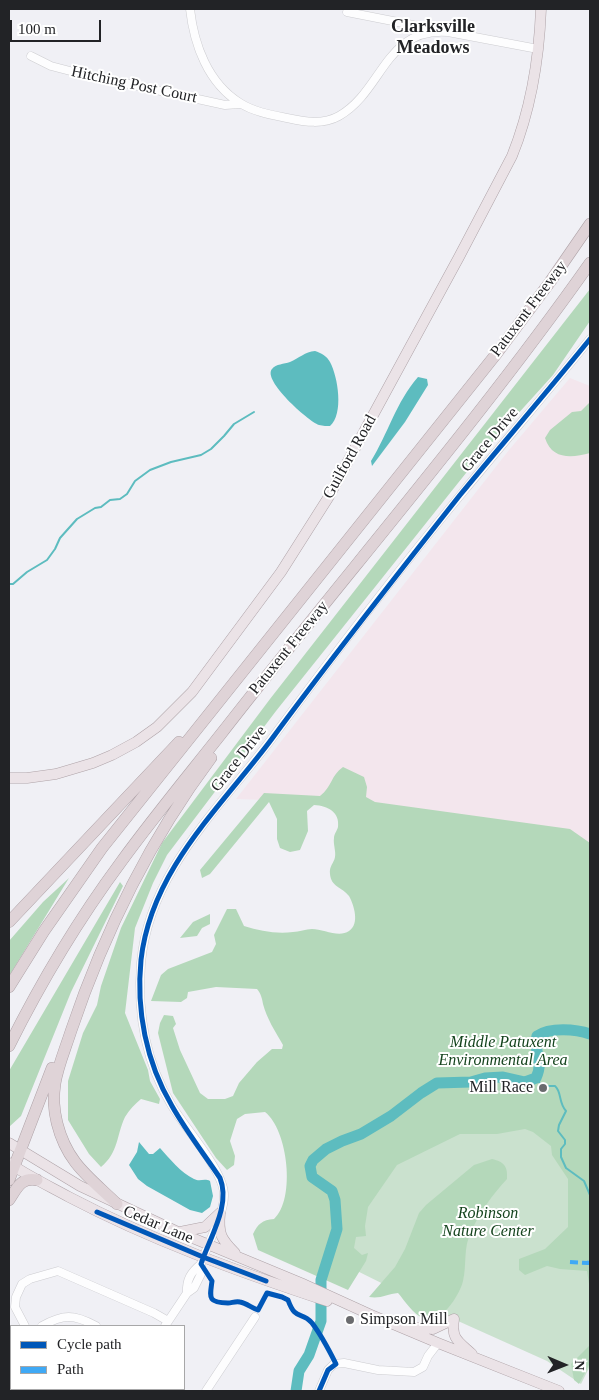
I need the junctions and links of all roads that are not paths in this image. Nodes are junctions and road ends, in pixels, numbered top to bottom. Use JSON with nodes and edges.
{"nodes":[{"id":1,"x":190,"y":9,"type":"edge"},
{"id":2,"x":541,"y":9,"type":"edge"},
{"id":3,"x":347,"y":12,"type":"dead end"},
{"id":4,"x":427,"y":33,"type":"junction"},
{"id":5,"x":538,"y":49,"type":"junction"},
{"id":6,"x":31,"y":56,"type":"dead end"},
{"id":7,"x":240,"y":104,"type":"junction"},
{"id":8,"x":590,"y":224,"type":"edge"},
{"id":9,"x":590,"y":263,"type":"edge"},
{"id":10,"x":590,"y":339,"type":"edge"},
{"id":11,"x":346,"y":578,"type":"junction"},
{"id":12,"x":255,"y":657,"type":"junction"},
{"id":13,"x":9,"y":778,"type":"edge"},
{"id":14,"x":9,"y":922,"type":"edge"},
{"id":15,"x":9,"y":987,"type":"edge"},
{"id":16,"x":77,"y":1012,"type":"junction"},
{"id":17,"x":9,"y":1046,"type":"edge"},
{"id":18,"x":9,"y":1143,"type":"edge"},
{"id":19,"x":20,"y":1150,"type":"junction"},
{"id":20,"x":11,"y":1165,"type":"edge"},
{"id":21,"x":9,"y":1180,"type":"edge"},
{"id":22,"x":37,"y":1180,"type":"junction"},
{"id":23,"x":9,"y":1200,"type":"edge"},
{"id":24,"x":116,"y":1204,"type":"junction"},
{"id":25,"x":220,"y":1213,"type":"junction"},
{"id":26,"x":178,"y":1232,"type":"junction"},
{"id":27,"x":204,"y":1254,"type":"junction"},
{"id":28,"x":239,"y":1257,"type":"junction"},
{"id":29,"x":302,"y":1288,"type":"junction"},
{"id":30,"x":255,"y":1317,"type":"dead end"},
{"id":31,"x":166,"y":1324,"type":"edge"},
{"id":32,"x":24,"y":1325,"type":"edge"},
{"id":33,"x":44,"y":1325,"type":"edge"},
{"id":34,"x":94,"y":1325,"type":"edge"},
{"id":35,"x":397,"y":1326,"type":"junction"},
{"id":36,"x":438,"y":1344,"type":"junction"},
{"id":37,"x":477,"y":1358,"type":"junction"},
{"id":38,"x":206,"y":1391,"type":"edge"},
{"id":39,"x":319,"y":1391,"type":"edge"},
{"id":40,"x":559,"y":1391,"type":"edge"}],
"edges":[{"from":1,"to":7,"type":"street"},
{"from":2,"to":5,"type":"main road","name":"Guilford Road"},
{"from":3,"to":4,"type":"street"},
{"from":4,"to":5,"type":"street"},
{"from":4,"to":7,"type":"street"},
{"from":5,"to":13,"type":"main road","name":"Guilford Road"},
{"from":6,"to":7,"type":"street","name":"Hitching Post Court"},
{"from":8,"to":12,"type":"highway","name":"Patuxent Freeway"},
{"from":9,"to":11,"type":"highway","name":"Patuxent Freeway"},
{"from":10,"to":25,"type":"street","name":"Grace Drive"},
{"from":11,"to":16,"type":"highway"},
{"from":11,"to":17,"type":"highway","name":"Patuxent Freeway"},
{"from":12,"to":14,"type":"highway"},
{"from":12,"to":15,"type":"highway","name":"Patuxent Freeway"},
{"from":16,"to":19,"type":"highway"},
{"from":16,"to":24,"type":"highway"},
{"from":18,"to":19,"type":"main road","name":"Cedar Lane"},
{"from":19,"to":20,"type":"highway"},
{"from":19,"to":24,"type":"main road","name":"Cedar Lane"},
{"from":20,"to":21,"type":"highway"},
{"from":20,"to":22,"type":"main road","name":"Cedar Lane"},
{"from":20,"to":27,"type":"main road"},
{"from":22,"to":23,"type":"highway"},
{"from":22,"to":27,"type":"main road","name":"Cedar Lane"},
{"from":24,"to":26,"type":"main road","name":"Cedar Lane"},
{"from":25,"to":26,"type":"main road"},
{"from":25,"to":27,"type":"street","name":"Grace Drive"},
{"from":25,"to":28,"type":"main road"},
{"from":26,"to":27,"type":"main road","name":"Cedar Lane"},
{"from":27,"to":28,"type":"main road","name":"Cedar Lane"},
{"from":27,"to":29,"type":"main road","name":"Cedar Lane"},
{"from":27,"to":31,"type":"street","name":"Grace Drive"},
{"from":28,"to":29,"type":"main road","name":"Cedar Lane"},
{"from":29,"to":35,"type":"main road","name":"Cedar Lane"},
{"from":30,"to":38,"type":"street"},
{"from":31,"to":32,"type":"street"},
{"from":33,"to":34,"type":"street"},
{"from":35,"to":36,"type":"main road","name":"Cedar Lane"},
{"from":35,"to":37,"type":"main road"},
{"from":36,"to":37,"type":"main road","name":"Cedar Lane"},
{"from":36,"to":39,"type":"street"},
{"from":37,"to":40,"type":"main road","name":"Cedar Lane"}]}
